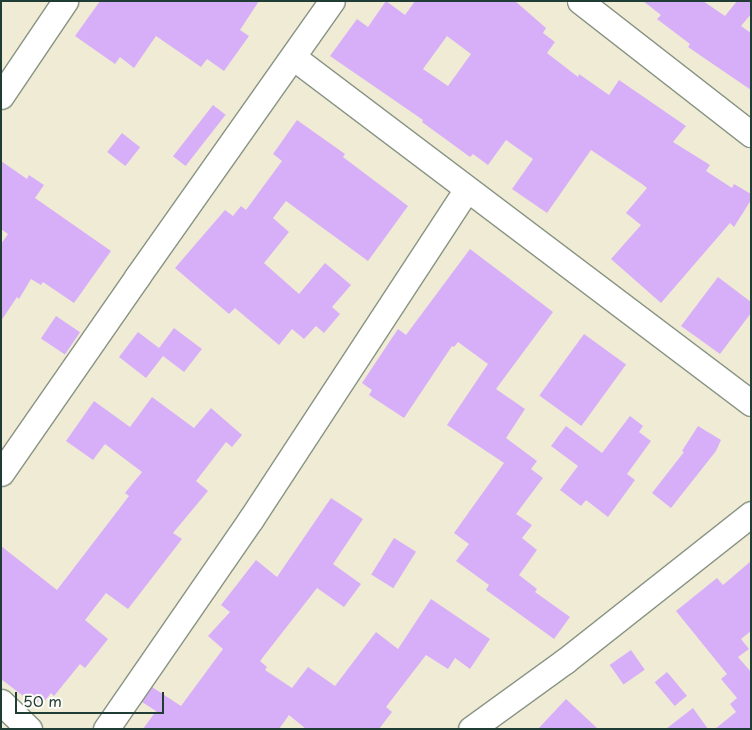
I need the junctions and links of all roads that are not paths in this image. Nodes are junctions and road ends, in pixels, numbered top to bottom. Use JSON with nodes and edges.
{"nodes":[{"id":1,"x":65,"y":1,"type":"edge"},
{"id":2,"x":332,"y":1,"type":"edge"},
{"id":3,"x":580,"y":1,"type":"edge"},
{"id":4,"x":293,"y":57,"type":"junction"},
{"id":5,"x":1,"y":96,"type":"edge"},
{"id":6,"x":751,"y":134,"type":"edge"},
{"id":7,"x":467,"y":189,"type":"junction"},
{"id":8,"x":751,"y":402,"type":"edge"},
{"id":9,"x":1,"y":473,"type":"edge"},
{"id":10,"x":751,"y":514,"type":"edge"},
{"id":11,"x":1,"y":702,"type":"edge"},
{"id":12,"x":29,"y":729,"type":"edge"},
{"id":13,"x":106,"y":729,"type":"edge"},
{"id":14,"x":472,"y":729,"type":"edge"}],
"edges":[{"from":1,"to":5,"type":"street"},
{"from":2,"to":4,"type":"street"},
{"from":3,"to":6,"type":"street"},
{"from":4,"to":7,"type":"street"},
{"from":4,"to":9,"type":"street"},
{"from":7,"to":8,"type":"street"},
{"from":7,"to":13,"type":"street"},
{"from":10,"to":14,"type":"street"},
{"from":11,"to":12,"type":"street"}]}
